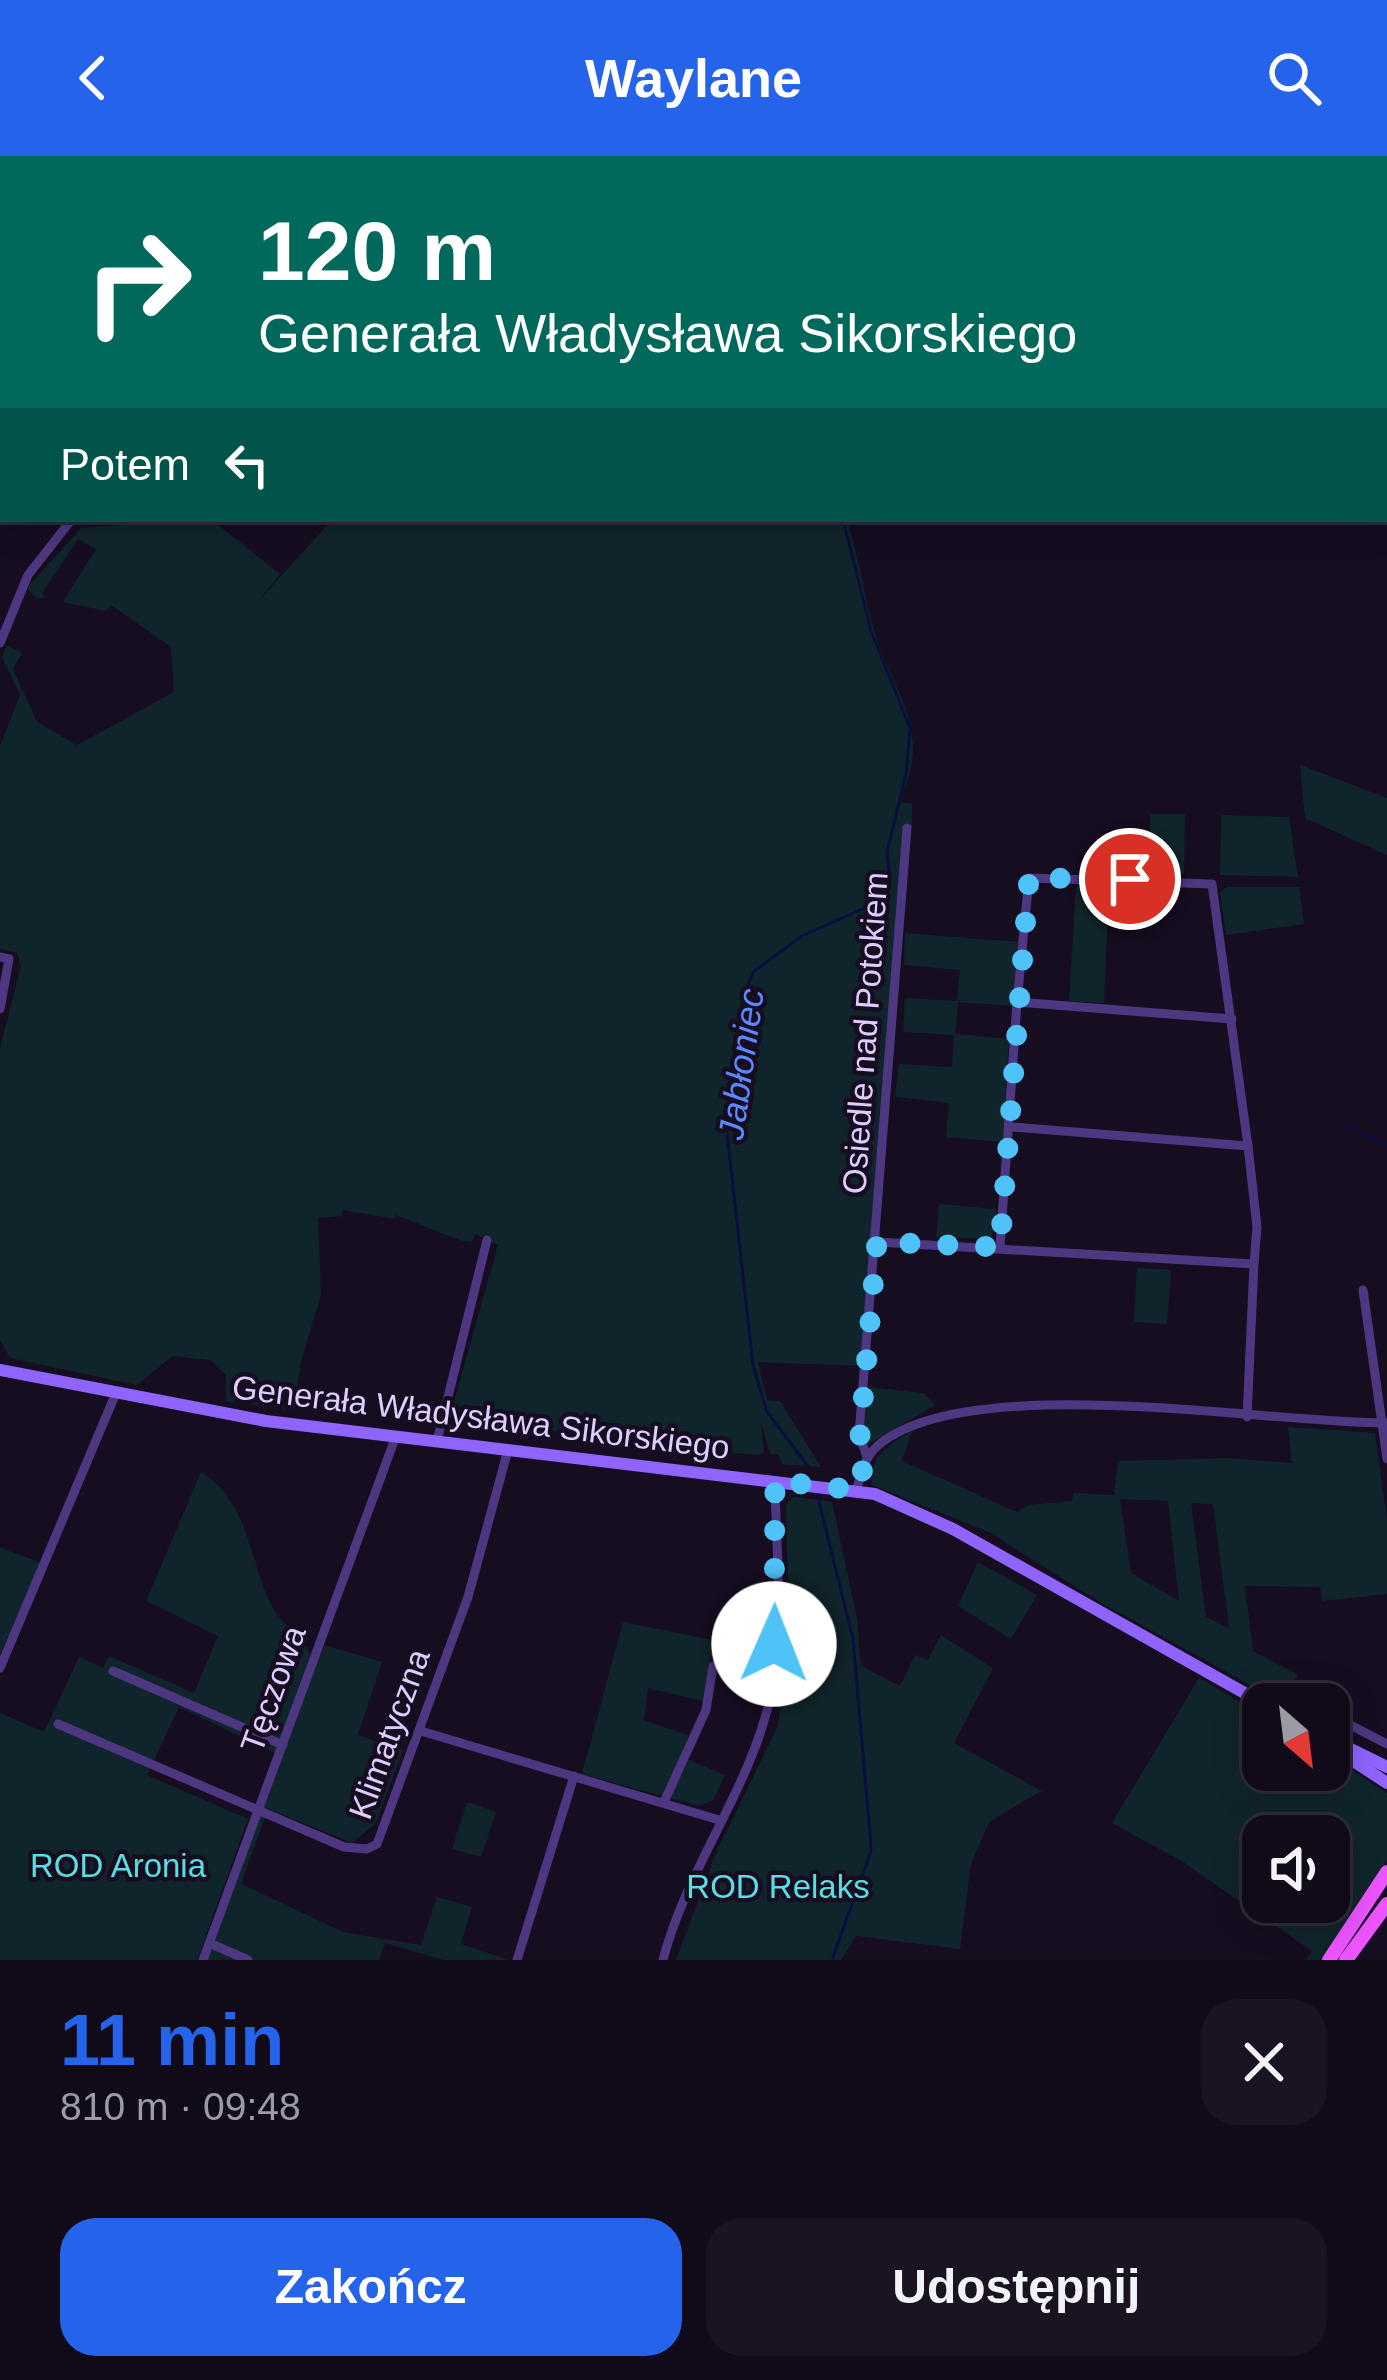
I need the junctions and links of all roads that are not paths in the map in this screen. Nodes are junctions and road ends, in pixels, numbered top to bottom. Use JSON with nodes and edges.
{"nodes":[{"id":1,"x":70,"y":522,"type":"edge"},
{"id":2,"x":2,"y":599,"type":"edge"},
{"id":3,"x":14,"y":605,"type":"junction"},
{"id":4,"x":0,"y":643,"type":"edge"},
{"id":5,"x":907,"y":828,"type":"dead end"},
{"id":6,"x":0,"y":957,"type":"edge"},
{"id":7,"x":1017,"y":1002,"type":"junction"},
{"id":8,"x":0,"y":1009,"type":"edge"},
{"id":9,"x":1232,"y":1019,"type":"junction"},
{"id":10,"x":1012,"y":1127,"type":"junction"},
{"id":11,"x":1248,"y":1147,"type":"junction"},
{"id":12,"x":487,"y":1240,"type":"dead end"},
{"id":13,"x":877,"y":1242,"type":"junction"},
{"id":14,"x":1000,"y":1247,"type":"junction"},
{"id":15,"x":1254,"y":1264,"type":"junction"},
{"id":16,"x":1363,"y":1290,"type":"dead end"},
{"id":17,"x":0,"y":1370,"type":"edge"},
{"id":18,"x":116,"y":1393,"type":"junction"},
{"id":19,"x":1247,"y":1417,"type":"junction"},
{"id":20,"x":1384,"y":1423,"type":"edge"},
{"id":21,"x":395,"y":1440,"type":"junction"},
{"id":22,"x":437,"y":1442,"type":"junction"},
{"id":23,"x":508,"y":1450,"type":"junction"},
{"id":24,"x":867,"y":1457,"type":"junction"},
{"id":25,"x":1387,"y":1459,"type":"edge"},
{"id":26,"x":775,"y":1481,"type":"junction"},
{"id":27,"x":856,"y":1490,"type":"junction"},
{"id":28,"x":713,"y":1666,"type":"dead end"},
{"id":29,"x":0,"y":1668,"type":"edge"},
{"id":30,"x":113,"y":1671,"type":"dead end"},
{"id":31,"x":1242,"y":1692,"type":"edge"},
{"id":32,"x":58,"y":1724,"type":"dead end"},
{"id":33,"x":1350,"y":1725,"type":"edge"},
{"id":34,"x":421,"y":1731,"type":"junction"},
{"id":35,"x":1387,"y":1744,"type":"edge"},
{"id":36,"x":283,"y":1745,"type":"junction"},
{"id":37,"x":1350,"y":1751,"type":"edge"},
{"id":38,"x":1350,"y":1757,"type":"edge"},
{"id":39,"x":1387,"y":1767,"type":"edge"},
{"id":40,"x":574,"y":1776,"type":"junction"},
{"id":41,"x":1387,"y":1784,"type":"edge"},
{"id":42,"x":664,"y":1802,"type":"junction"},
{"id":43,"x":256,"y":1810,"type":"junction"},
{"id":44,"x":719,"y":1820,"type":"junction"},
{"id":45,"x":1387,"y":1872,"type":"edge"},
{"id":46,"x":1387,"y":1904,"type":"edge"},
{"id":47,"x":209,"y":1942,"type":"junction"},
{"id":48,"x":203,"y":1960,"type":"edge"},
{"id":49,"x":248,"y":1960,"type":"edge"},
{"id":50,"x":517,"y":1960,"type":"edge"},
{"id":51,"x":663,"y":1960,"type":"edge"},
{"id":52,"x":1329,"y":1960,"type":"edge"},
{"id":53,"x":1346,"y":1960,"type":"edge"}],
"edges":[{"from":1,"to":3,"type":"street"},
{"from":2,"to":3,"type":"street"},
{"from":3,"to":4,"type":"street"},
{"from":5,"to":13,"type":"street","name":"Osiedle nad Potokiem"},
{"from":6,"to":8,"type":"street"},
{"from":7,"to":9,"type":"street"},
{"from":7,"to":9,"type":"street"},
{"from":7,"to":10,"type":"street"},
{"from":9,"to":11,"type":"street"},
{"from":10,"to":11,"type":"street"},
{"from":10,"to":14,"type":"street"},
{"from":11,"to":15,"type":"street"},
{"from":12,"to":22,"type":"street"},
{"from":13,"to":14,"type":"street","name":"Osiedle nad Potokiem"},
{"from":13,"to":24,"type":"street","name":"Osiedle nad Potokiem"},
{"from":14,"to":15,"type":"street","name":"Osiedle nad Potokiem"},
{"from":15,"to":19,"type":"street"},
{"from":16,"to":20,"type":"street"},
{"from":17,"to":18,"type":"street","name":"Generała Władysława Sikorskiego"},
{"from":18,"to":21,"type":"street","name":"Generała Władysława Sikorskiego"},
{"from":18,"to":29,"type":"street"},
{"from":19,"to":20,"type":"street"},
{"from":19,"to":24,"type":"street"},
{"from":20,"to":25,"type":"street"},
{"from":21,"to":22,"type":"street","name":"Generała Władysława Sikorskiego"},
{"from":21,"to":36,"type":"street","name":"Tęczowa"},
{"from":22,"to":23,"type":"street","name":"Generała Władysława Sikorskiego"},
{"from":23,"to":26,"type":"street","name":"Generała Władysława Sikorskiego"},
{"from":23,"to":34,"type":"street","name":"Klimatyczna"},
{"from":24,"to":27,"type":"street"},
{"from":26,"to":27,"type":"street","name":"Generała Władysława Sikorskiego"},
{"from":26,"to":44,"type":"street"},
{"from":27,"to":31,"type":"street","name":"Generała Władysława Sikorskiego"},
{"from":28,"to":42,"type":"street"},
{"from":30,"to":36,"type":"street"},
{"from":32,"to":43,"type":"street","name":"Klimatyczna"},
{"from":33,"to":35,"type":"street"},
{"from":34,"to":40,"type":"street"},
{"from":34,"to":43,"type":"street","name":"Klimatyczna"},
{"from":36,"to":43,"type":"street","name":"Tęczowa"},
{"from":37,"to":39,"type":"street"},
{"from":38,"to":41,"type":"street"},
{"from":40,"to":42,"type":"street"},
{"from":40,"to":50,"type":"street"},
{"from":42,"to":44,"type":"street"},
{"from":43,"to":47,"type":"street","name":"Tęczowa"},
{"from":44,"to":51,"type":"street"},
{"from":45,"to":52,"type":"main road"},
{"from":46,"to":53,"type":"main road"},
{"from":47,"to":48,"type":"street","name":"Tęczowa"},
{"from":47,"to":49,"type":"street"}]}
